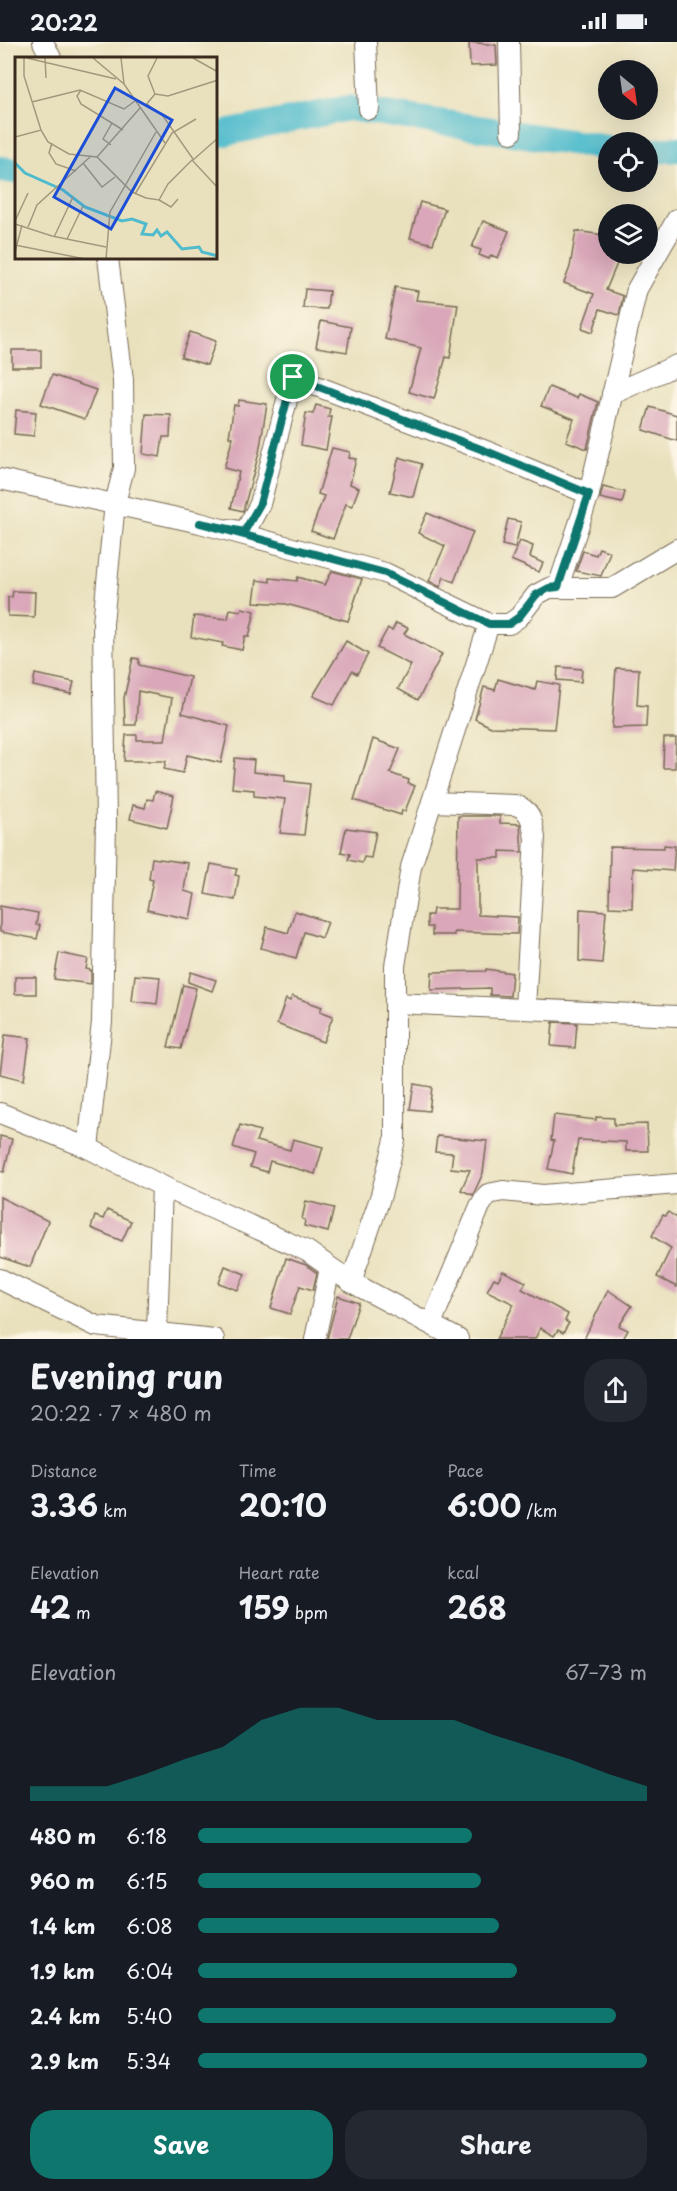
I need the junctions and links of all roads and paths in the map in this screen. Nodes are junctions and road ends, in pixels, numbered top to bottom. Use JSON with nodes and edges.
{"nodes":[{"id":1,"x":43,"y":42,"type":"edge"},
{"id":2,"x":366,"y":42,"type":"edge"},
{"id":3,"x":509,"y":42,"type":"edge"},
{"id":4,"x":50,"y":57,"type":"edge"},
{"id":5,"x":369,"y":109,"type":"dead end"},
{"id":6,"x":511,"y":133,"type":"dead end"},
{"id":7,"x":677,"y":219,"type":"edge"},
{"id":8,"x":108,"y":260,"type":"edge"},
{"id":9,"x":677,"y":365,"type":"edge"},
{"id":10,"x":612,"y":394,"type":"junction"},
{"id":11,"x":0,"y":479,"type":"edge"},
{"id":12,"x":589,"y":494,"type":"junction"},
{"id":13,"x":115,"y":503,"type":"junction"},
{"id":14,"x":200,"y":523,"type":"junction"},
{"id":15,"x":677,"y":549,"type":"edge"},
{"id":16,"x":558,"y":587,"type":"junction"},
{"id":17,"x":489,"y":624,"type":"junction"},
{"id":18,"x":432,"y":802,"type":"junction"},
{"id":19,"x":395,"y":1003,"type":"junction"},
{"id":20,"x":525,"y":1008,"type":"junction"},
{"id":21,"x":677,"y":1016,"type":"edge"},
{"id":22,"x":0,"y":1113,"type":"edge"},
{"id":23,"x":88,"y":1148,"type":"junction"},
{"id":24,"x":677,"y":1184,"type":"edge"},
{"id":25,"x":162,"y":1186,"type":"junction"},
{"id":26,"x":330,"y":1268,"type":"junction"},
{"id":27,"x":0,"y":1280,"type":"edge"},
{"id":28,"x":351,"y":1282,"type":"junction"},
{"id":29,"x":431,"y":1324,"type":"junction"},
{"id":30,"x":157,"y":1331,"type":"junction"},
{"id":31,"x":214,"y":1339,"type":"edge"},
{"id":32,"x":315,"y":1339,"type":"edge"},
{"id":33,"x":458,"y":1339,"type":"edge"}],
"edges":[{"from":1,"to":4,"type":"street"},
{"from":2,"to":5,"type":"street"},
{"from":3,"to":6,"type":"street"},
{"from":7,"to":10,"type":"street"},
{"from":8,"to":13,"type":"street"},
{"from":9,"to":10,"type":"street"},
{"from":10,"to":12,"type":"street"},
{"from":11,"to":13,"type":"street"},
{"from":12,"to":14,"type":"street"},
{"from":12,"to":16,"type":"street"},
{"from":13,"to":14,"type":"street"},
{"from":13,"to":23,"type":"street"},
{"from":14,"to":17,"type":"street"},
{"from":15,"to":16,"type":"street"},
{"from":16,"to":17,"type":"street"},
{"from":17,"to":18,"type":"street"},
{"from":18,"to":19,"type":"street"},
{"from":18,"to":20,"type":"street"},
{"from":19,"to":20,"type":"street"},
{"from":19,"to":28,"type":"street"},
{"from":20,"to":21,"type":"street"},
{"from":22,"to":23,"type":"street"},
{"from":23,"to":25,"type":"street"},
{"from":24,"to":29,"type":"street"},
{"from":25,"to":26,"type":"street"},
{"from":25,"to":30,"type":"street"},
{"from":26,"to":28,"type":"street"},
{"from":26,"to":32,"type":"street"},
{"from":27,"to":30,"type":"street"},
{"from":28,"to":29,"type":"street"},
{"from":29,"to":33,"type":"street"},
{"from":30,"to":31,"type":"street"}]}
